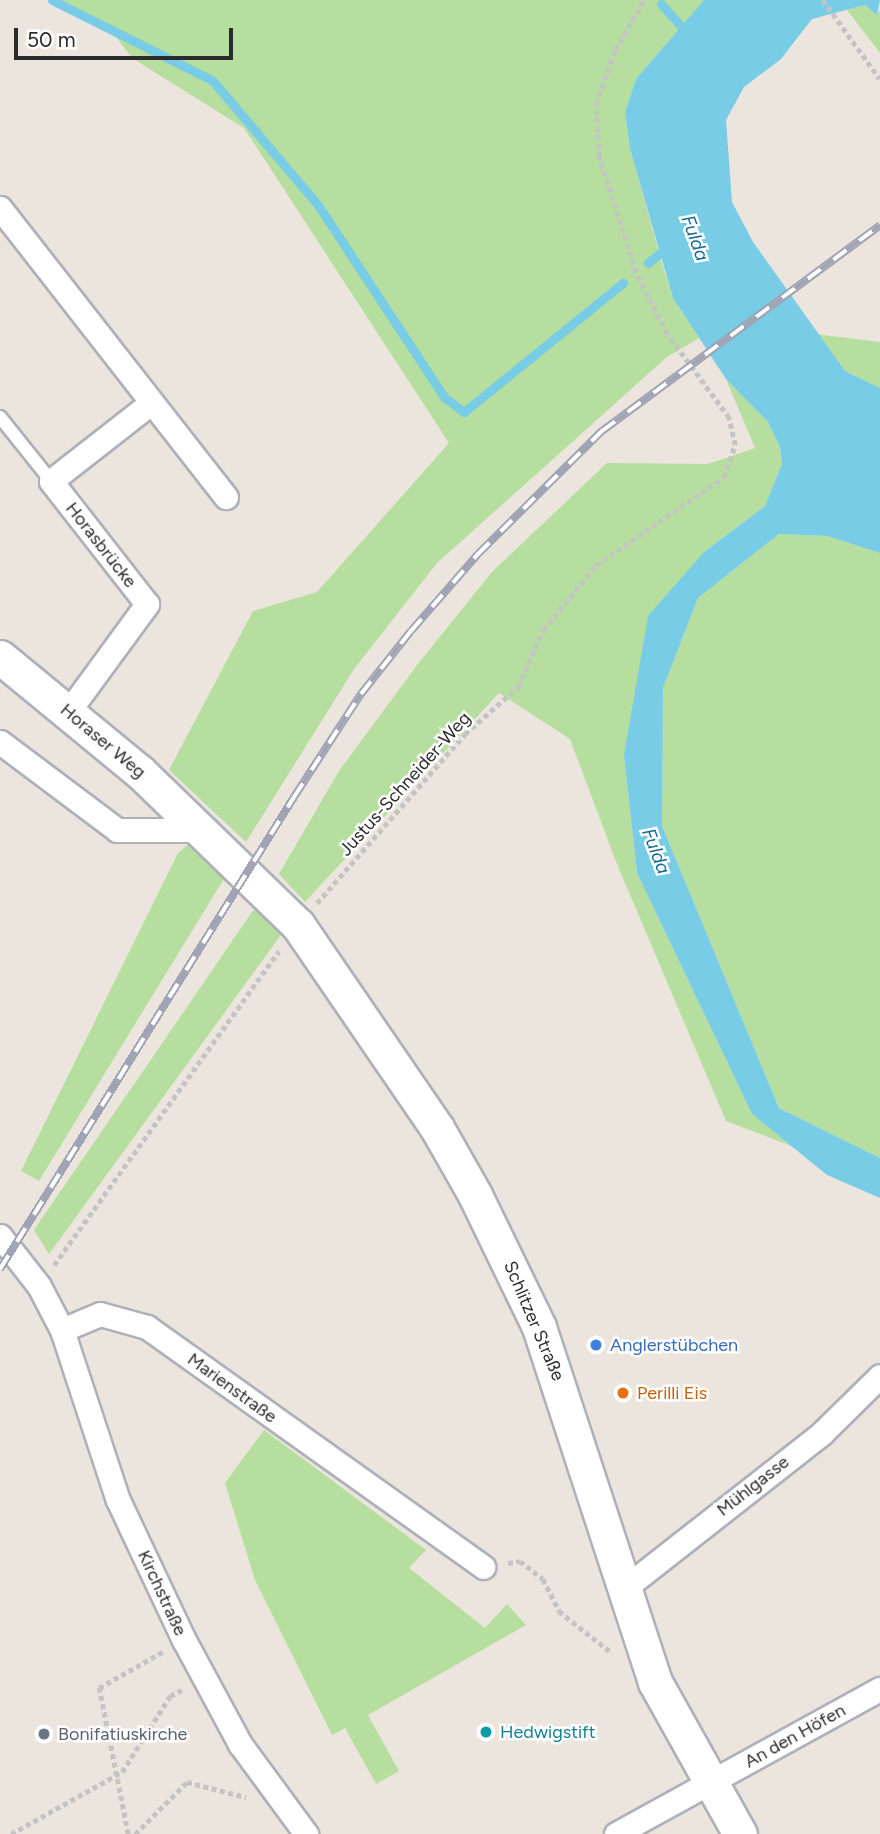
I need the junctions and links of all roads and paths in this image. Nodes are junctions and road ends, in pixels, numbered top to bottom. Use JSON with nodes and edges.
{"nodes":[{"id":1,"x":644,"y":0,"type":"edge"},
{"id":2,"x":823,"y":0,"type":"edge"},
{"id":3,"x":880,"y":79,"type":"edge"},
{"id":4,"x":0,"y":208,"type":"edge"},
{"id":5,"x":151,"y":403,"type":"junction"},
{"id":6,"x":0,"y":417,"type":"edge"},
{"id":7,"x":51,"y":481,"type":"junction"},
{"id":8,"x":226,"y":497,"type":"dead end"},
{"id":9,"x":0,"y":657,"type":"edge"},
{"id":10,"x":68,"y":712,"type":"junction"},
{"id":11,"x":0,"y":742,"type":"edge"},
{"id":12,"x":202,"y":830,"type":"junction"},
{"id":13,"x":233,"y":859,"type":"joint"},
{"id":14,"x":298,"y":925,"type":"junction"},
{"id":15,"x":0,"y":1236,"type":"edge"},
{"id":16,"x":39,"y":1286,"type":"junction"},
{"id":17,"x":62,"y":1330,"type":"junction"},
{"id":18,"x":880,"y":1376,"type":"edge"},
{"id":19,"x":483,"y":1567,"type":"joint"},
{"id":20,"x":622,"y":1590,"type":"junction"},
{"id":21,"x":157,"y":1655,"type":"dead end"},
{"id":22,"x":615,"y":1655,"type":"dead end"},
{"id":23,"x":204,"y":1678,"type":"junction"},
{"id":24,"x":880,"y":1689,"type":"edge"},
{"id":25,"x":116,"y":1775,"type":"junction"},
{"id":26,"x":710,"y":1783,"type":"junction"},
{"id":27,"x":284,"y":1806,"type":"junction"},
{"id":28,"x":11,"y":1834,"type":"edge"},
{"id":29,"x":128,"y":1834,"type":"edge"},
{"id":30,"x":135,"y":1834,"type":"edge"},
{"id":31,"x":306,"y":1834,"type":"edge"},
{"id":32,"x":616,"y":1834,"type":"edge"},
{"id":33,"x":740,"y":1834,"type":"edge"}],
"edges":[{"from":1,"to":14,"type":"path","name":"Justus-Schneider-Weg"},
{"from":2,"to":3,"type":"path"},
{"from":4,"to":5,"type":"street"},
{"from":5,"to":7,"type":"street"},
{"from":5,"to":8,"type":"street"},
{"from":6,"to":7,"type":"lane"},
{"from":7,"to":10,"type":"street","name":"Horasbrücke"},
{"from":9,"to":10,"type":"main road","name":"Horaser Weg"},
{"from":10,"to":12,"type":"main road","name":"Horaser Weg"},
{"from":11,"to":12,"type":"street"},
{"from":12,"to":13,"type":"main road","name":"Horaser Weg"},
{"from":13,"to":14,"type":"main road","name":"Schlitzer Straße"},
{"from":14,"to":16,"type":"path","name":"Justus-Schneider-Weg"},
{"from":14,"to":20,"type":"main road","name":"Schlitzer Straße"},
{"from":15,"to":16,"type":"street"},
{"from":16,"to":17,"type":"street"},
{"from":17,"to":19,"type":"street","name":"Marienstraße"},
{"from":17,"to":23,"type":"street","name":"Kirchstraße"},
{"from":18,"to":20,"type":"street","name":"Mühlgasse"},
{"from":19,"to":22,"type":"path"},
{"from":20,"to":26,"type":"main road","name":"Schlitzer Straße"},
{"from":21,"to":25,"type":"path"},
{"from":23,"to":25,"type":"path"},
{"from":23,"to":27,"type":"street","name":"Kirchstraße"},
{"from":24,"to":26,"type":"street","name":"An den Höfen"},
{"from":25,"to":28,"type":"path"},
{"from":25,"to":29,"type":"path"},
{"from":26,"to":32,"type":"street","name":"An den Höfen"},
{"from":26,"to":33,"type":"main road","name":"Schlitzer Straße"},
{"from":27,"to":30,"type":"path"},
{"from":27,"to":31,"type":"street","name":"Kirchstraße"}]}
